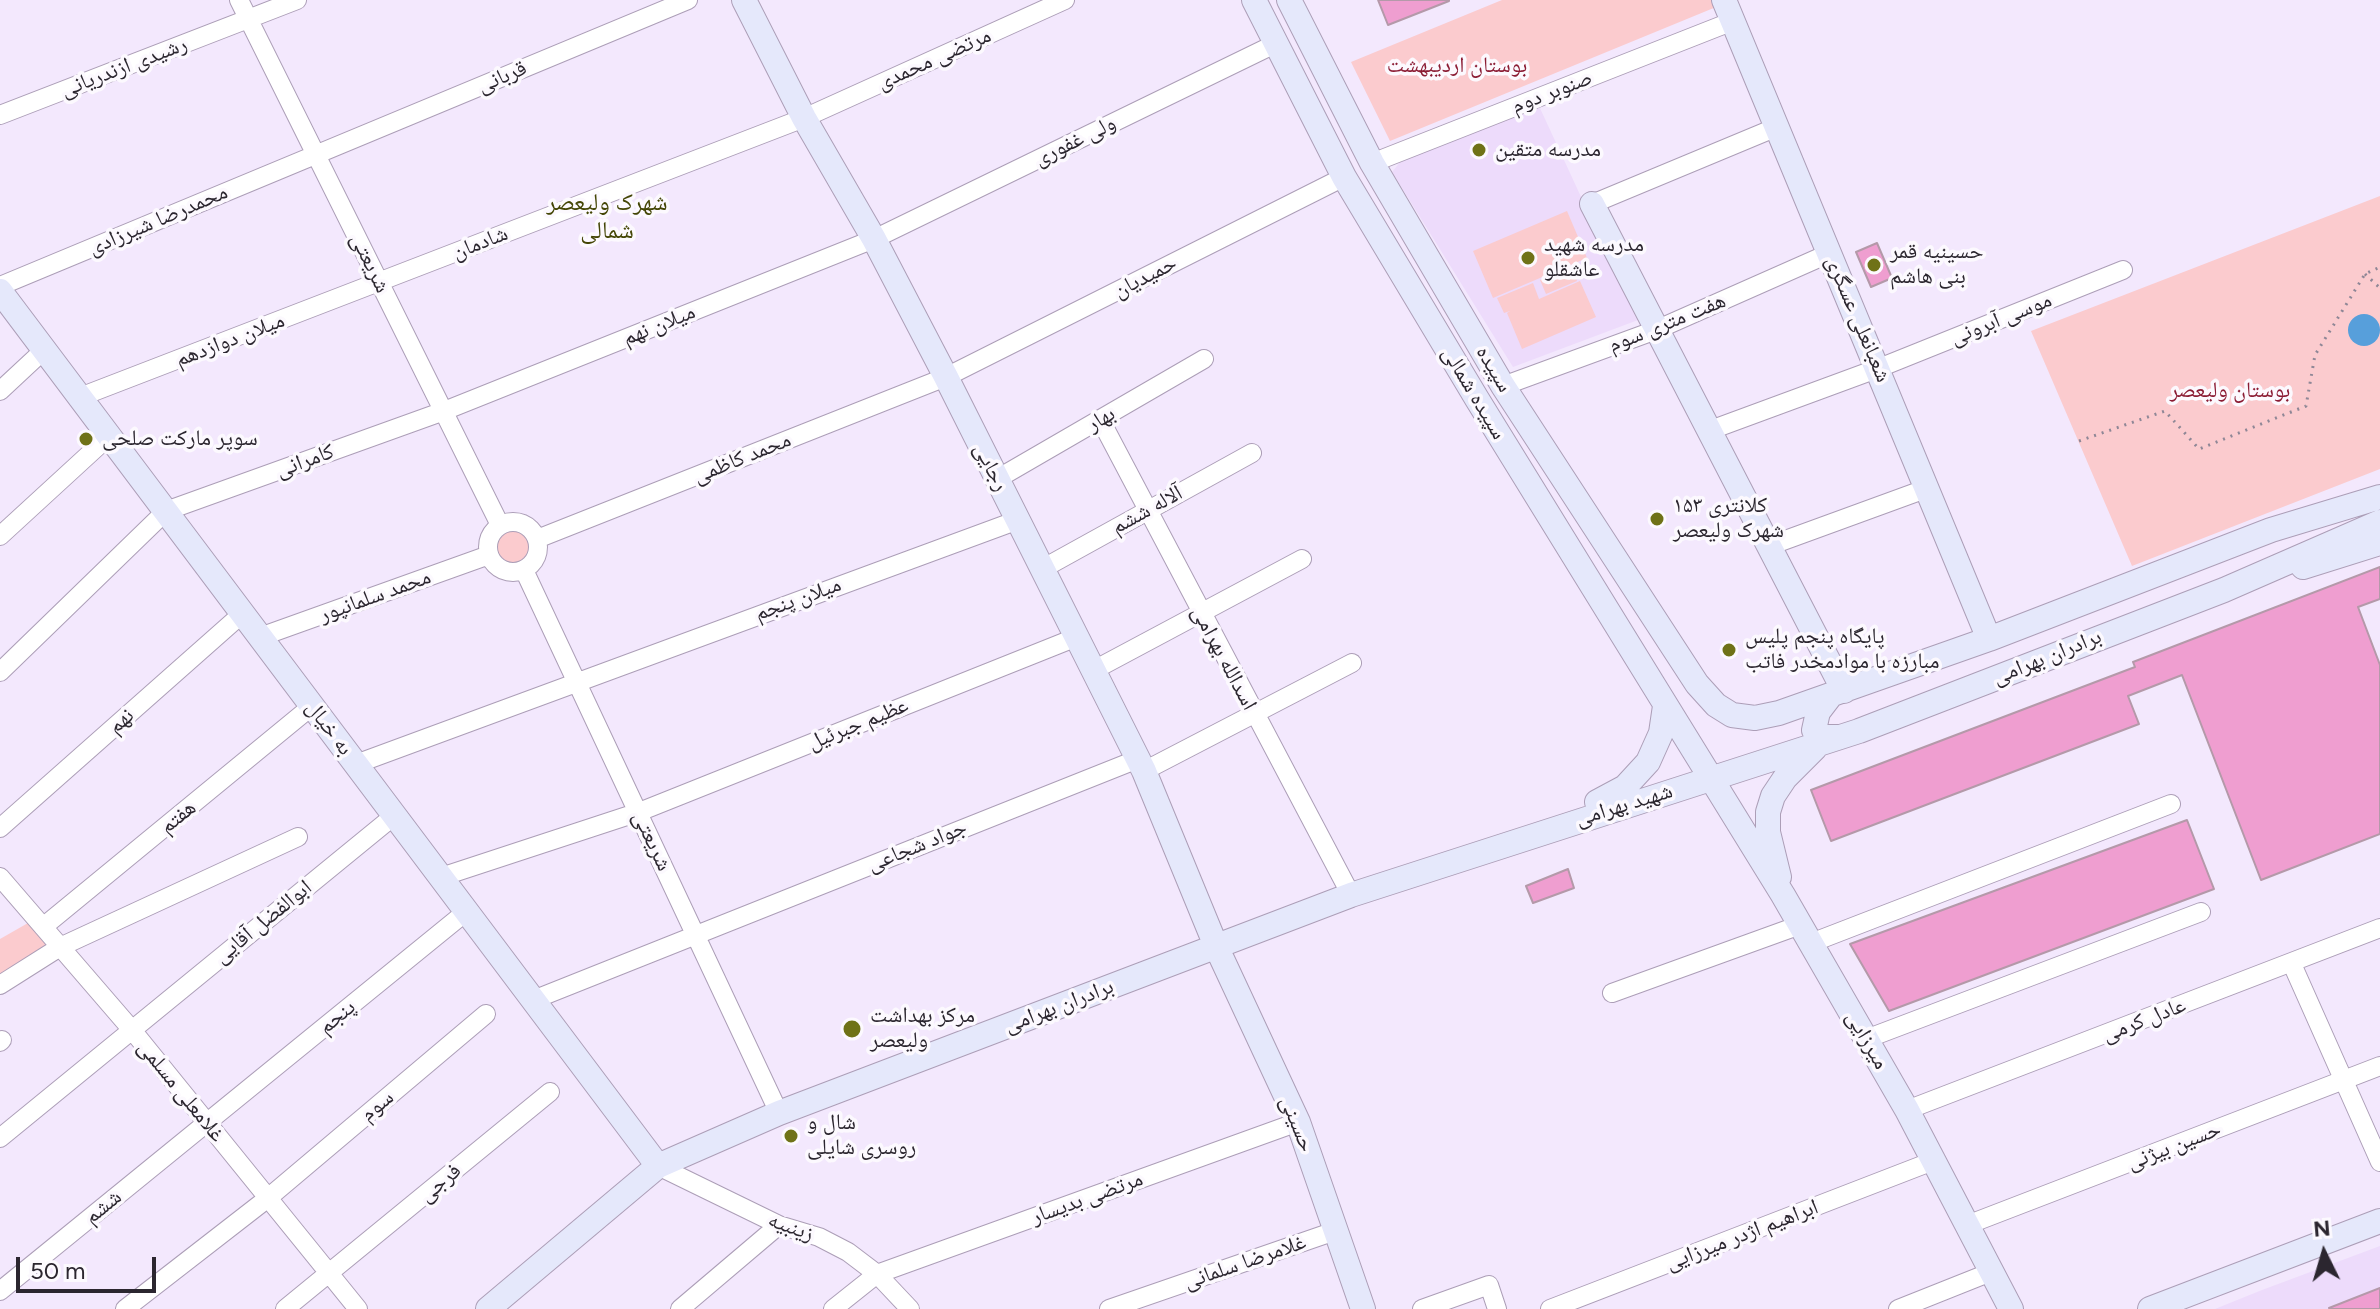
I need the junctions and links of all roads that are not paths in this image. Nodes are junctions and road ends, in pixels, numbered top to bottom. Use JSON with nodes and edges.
{"nodes":[{"id":1,"x":239,"y":0,"type":"edge"},
{"id":2,"x":297,"y":0,"type":"edge"},
{"id":3,"x":688,"y":0,"type":"edge"},
{"id":4,"x":744,"y":0,"type":"edge"},
{"id":5,"x":1065,"y":0,"type":"edge"},
{"id":6,"x":1254,"y":0,"type":"edge"},
{"id":7,"x":1289,"y":0,"type":"edge"},
{"id":8,"x":1729,"y":11,"type":"edge"},
{"id":9,"x":248,"y":19,"type":"junction"},
{"id":10,"x":1277,"y":43,"type":"junction"},
{"id":11,"x":0,"y":115,"type":"edge"},
{"id":12,"x":804,"y":118,"type":"junction"},
{"id":13,"x":1777,"y":127,"type":"junction"},
{"id":14,"x":316,"y":154,"type":"junction"},
{"id":15,"x":1372,"y":163,"type":"junction"},
{"id":16,"x":1344,"y":177,"type":"junction"},
{"id":17,"x":1592,"y":204,"type":"joint"},
{"id":18,"x":874,"y":239,"type":"junction"},
{"id":19,"x":1830,"y":253,"type":"junction"},
{"id":20,"x":1434,"y":268,"type":"junction"},
{"id":21,"x":2123,"y":270,"type":"dead end"},
{"id":22,"x":380,"y":282,"type":"junction"},
{"id":23,"x":1408,"y":282,"type":"junction"},
{"id":24,"x":2,"y":299,"type":"edge"},
{"id":25,"x":1656,"y":330,"type":"junction"},
{"id":26,"x":44,"y":350,"type":"junction"},
{"id":27,"x":1204,"y":359,"type":"dead end"},
{"id":28,"x":1879,"y":368,"type":"junction"},
{"id":29,"x":946,"y":377,"type":"junction"},
{"id":30,"x":1503,"y":386,"type":"junction"},
{"id":31,"x":0,"y":391,"type":"edge"},
{"id":32,"x":80,"y":397,"type":"junction"},
{"id":33,"x":444,"y":411,"type":"junction"},
{"id":34,"x":1100,"y":419,"type":"junction"},
{"id":35,"x":1708,"y":431,"type":"junction"},
{"id":36,"x":109,"y":436,"type":"junction"},
{"id":37,"x":1543,"y":447,"type":"junction"},
{"id":38,"x":1252,"y":453,"type":"dead end"},
{"id":39,"x":1516,"y":462,"type":"junction"},
{"id":40,"x":997,"y":479,"type":"junction"},
{"id":41,"x":2380,"y":480,"type":"edge"},
{"id":42,"x":1928,"y":488,"type":"junction"},
{"id":43,"x":2380,"y":497,"type":"edge"},
{"id":44,"x":1147,"y":509,"type":"junction"},
{"id":45,"x":166,"y":511,"type":"junction"},
{"id":46,"x":1018,"y":520,"type":"junction"},
{"id":47,"x":2380,"y":522,"type":"edge"},
{"id":48,"x":500,"y":525,"type":"junction"},
{"id":49,"x":2271,"y":530,"type":"junction"},
{"id":50,"x":0,"y":536,"type":"edge"},
{"id":51,"x":537,"y":539,"type":"junction"},
{"id":52,"x":2380,"y":543,"type":"edge"},
{"id":53,"x":1769,"y":546,"type":"junction"},
{"id":54,"x":489,"y":555,"type":"junction"},
{"id":55,"x":1302,"y":559,"type":"dead end"},
{"id":56,"x":1042,"y":569,"type":"junction"},
{"id":57,"x":524,"y":570,"type":"junction"},
{"id":58,"x":2224,"y":590,"type":"junction"},
{"id":59,"x":243,"y":613,"type":"junction"},
{"id":60,"x":1201,"y":614,"type":"junction"},
{"id":61,"x":260,"y":637,"type":"junction"},
{"id":62,"x":1077,"y":637,"type":"junction"},
{"id":63,"x":1989,"y":639,"type":"junction"},
{"id":64,"x":1352,"y":663,"type":"dead end"},
{"id":65,"x":1094,"y":670,"type":"junction"},
{"id":66,"x":0,"y":672,"type":"edge"},
{"id":67,"x":578,"y":679,"type":"junction"},
{"id":68,"x":1837,"y":693,"type":"junction"},
{"id":69,"x":312,"y":706,"type":"junction"},
{"id":70,"x":1665,"y":706,"type":"junction"},
{"id":71,"x":1253,"y":714,"type":"junction"},
{"id":72,"x":1732,"y":715,"type":"joint"},
{"id":73,"x":1830,"y":740,"type":"junction"},
{"id":74,"x":356,"y":764,"type":"junction"},
{"id":75,"x":1141,"y":765,"type":"junction"},
{"id":76,"x":1709,"y":778,"type":"junction"},
{"id":77,"x":2171,"y":804,"type":"dead end"},
{"id":78,"x":639,"y":812,"type":"junction"},
{"id":79,"x":395,"y":815,"type":"junction"},
{"id":80,"x":0,"y":828,"type":"edge"},
{"id":81,"x":1538,"y":832,"type":"junction"},
{"id":82,"x":298,"y":837,"type":"dead end"},
{"id":83,"x":0,"y":877,"type":"edge"},
{"id":84,"x":441,"y":877,"type":"junction"},
{"id":85,"x":1351,"y":895,"type":"junction"},
{"id":86,"x":1783,"y":895,"type":"junction"},
{"id":87,"x":467,"y":911,"type":"junction"},
{"id":88,"x":2201,"y":912,"type":"dead end"},
{"id":89,"x":43,"y":927,"type":"junction"},
{"id":90,"x":2380,"y":928,"type":"edge"},
{"id":91,"x":695,"y":934,"type":"junction"},
{"id":92,"x":1806,"y":934,"type":"junction"},
{"id":93,"x":1216,"y":946,"type":"junction"},
{"id":94,"x":60,"y":947,"type":"junction"},
{"id":95,"x":2292,"y":964,"type":"junction"},
{"id":96,"x":0,"y":985,"type":"edge"},
{"id":97,"x":1612,"y":993,"type":"dead end"},
{"id":98,"x":533,"y":1000,"type":"junction"},
{"id":99,"x":486,"y":1014,"type":"dead end"},
{"id":100,"x":132,"y":1030,"type":"junction"},
{"id":101,"x":1866,"y":1039,"type":"junction"},
{"id":102,"x":2380,"y":1066,"type":"edge"},
{"id":103,"x":2343,"y":1082,"type":"junction"},
{"id":104,"x":550,"y":1092,"type":"dead end"},
{"id":105,"x":1907,"y":1110,"type":"junction"},
{"id":106,"x":779,"y":1113,"type":"junction"},
{"id":107,"x":207,"y":1122,"type":"junction"},
{"id":108,"x":1298,"y":1122,"type":"junction"},
{"id":109,"x":0,"y":1138,"type":"edge"},
{"id":110,"x":1933,"y":1161,"type":"junction"},
{"id":111,"x":2380,"y":1162,"type":"edge"},
{"id":112,"x":658,"y":1166,"type":"junction"},
{"id":113,"x":268,"y":1198,"type":"junction"},
{"id":114,"x":2380,"y":1221,"type":"edge"},
{"id":115,"x":779,"y":1225,"type":"junction"},
{"id":116,"x":1967,"y":1225,"type":"junction"},
{"id":117,"x":1335,"y":1231,"type":"junction"},
{"id":118,"x":1991,"y":1272,"type":"junction"},
{"id":119,"x":330,"y":1274,"type":"junction"},
{"id":120,"x":877,"y":1274,"type":"junction"},
{"id":121,"x":0,"y":1291,"type":"edge"},
{"id":122,"x":125,"y":1309,"type":"edge"},
{"id":123,"x":285,"y":1309,"type":"edge"},
{"id":124,"x":358,"y":1309,"type":"edge"},
{"id":125,"x":488,"y":1309,"type":"edge"},
{"id":126,"x":680,"y":1309,"type":"edge"},
{"id":127,"x":833,"y":1309,"type":"edge"},
{"id":128,"x":910,"y":1309,"type":"edge"},
{"id":129,"x":1109,"y":1309,"type":"edge"},
{"id":130,"x":1363,"y":1309,"type":"edge"},
{"id":131,"x":1422,"y":1309,"type":"edge"},
{"id":132,"x":1497,"y":1309,"type":"edge"},
{"id":133,"x":1550,"y":1309,"type":"edge"},
{"id":134,"x":1898,"y":1309,"type":"edge"},
{"id":135,"x":2011,"y":1309,"type":"edge"},
{"id":136,"x":2150,"y":1309,"type":"edge"}],
"edges":[{"from":1,"to":9,"type":"street","name":"شریعتی"},
{"from":2,"to":9,"type":"street","name":"رشیدی ازندریانی"},
{"from":3,"to":14,"type":"street","name":"قربانی"},
{"from":4,"to":12,"type":"main road","name":"رجایی"},
{"from":5,"to":12,"type":"street","name":"مرتضی محمدی"},
{"from":6,"to":10,"type":"main road","name":"سپیده شمالی"},
{"from":7,"to":15,"type":"main road","name":"سپیده"},
{"from":8,"to":13,"type":"main road","name":"شعبانعلی عسگری"},
{"from":8,"to":15,"type":"street","name":"صنوبر دوم"},
{"from":9,"to":11,"type":"street","name":"رشیدی ازندریانی"},
{"from":9,"to":14,"type":"street","name":"شریعتی"},
{"from":10,"to":16,"type":"main road","name":"سپیده شمالی"},
{"from":10,"to":18,"type":"street","name":"ولی غفوری"},
{"from":12,"to":18,"type":"main road","name":"رجایی"},
{"from":12,"to":22,"type":"street","name":"شادمان"},
{"from":13,"to":17,"type":"street"},
{"from":13,"to":19,"type":"main road","name":"شعبانعلی عسگری"},
{"from":14,"to":22,"type":"street","name":"شریعتی"},
{"from":14,"to":24,"type":"street","name":"محمدرضا شیرزادی"},
{"from":15,"to":20,"type":"main road","name":"سپیده"},
{"from":16,"to":23,"type":"main road","name":"سپیده شمالی"},
{"from":16,"to":29,"type":"street","name":"حمیدیان"},
{"from":17,"to":25,"type":"main road"},
{"from":18,"to":29,"type":"main road","name":"رجایی"},
{"from":18,"to":33,"type":"street","name":"میلان نهم"},
{"from":19,"to":25,"type":"street","name":"هفت متری سوم"},
{"from":19,"to":28,"type":"main road","name":"شعبانعلی عسگری"},
{"from":20,"to":23,"type":"main road"},
{"from":20,"to":30,"type":"main road","name":"سپیده"},
{"from":21,"to":28,"type":"street","name":"موسی آبرونی"},
{"from":22,"to":32,"type":"street","name":"میلان دوازدهم"},
{"from":22,"to":33,"type":"street","name":"شریعتی"},
{"from":23,"to":39,"type":"main road","name":"سپیده شمالی"},
{"from":24,"to":26,"type":"main road","name":"به خیال"},
{"from":25,"to":30,"type":"street","name":"هفت متری سوم"},
{"from":25,"to":35,"type":"main road"},
{"from":26,"to":31,"type":"street"},
{"from":26,"to":32,"type":"main road","name":"به خیال"},
{"from":27,"to":34,"type":"street","name":"بهار"},
{"from":28,"to":35,"type":"street","name":"موسی آبرونی"},
{"from":28,"to":42,"type":"main road","name":"شعبانعلی عسگری"},
{"from":29,"to":40,"type":"main road","name":"رجایی"},
{"from":29,"to":51,"type":"street","name":"محمد کاظمی"},
{"from":30,"to":37,"type":"main road","name":"سپیده"},
{"from":32,"to":36,"type":"main road","name":"به خیال"},
{"from":33,"to":45,"type":"street","name":"کامرانی"},
{"from":33,"to":48,"type":"street","name":"شریعتی"},
{"from":34,"to":40,"type":"street","name":"بهار"},
{"from":34,"to":44,"type":"street","name":"اسدالله بهرامی"},
{"from":35,"to":53,"type":"main road"},
{"from":36,"to":45,"type":"main road","name":"به خیال"},
{"from":36,"to":50,"type":"street"},
{"from":37,"to":39,"type":"main road"},
{"from":37,"to":72,"type":"main road","name":"سپیده"},
{"from":38,"to":44,"type":"street","name":"آلاله ششم"},
{"from":39,"to":70,"type":"main road","name":"سپیده شمالی"},
{"from":40,"to":46,"type":"main road","name":"رجایی"},
{"from":41,"to":49,"type":"main road"},
{"from":42,"to":53,"type":"street"},
{"from":42,"to":63,"type":"main road","name":"شعبانعلی عسگری"},
{"from":43,"to":49,"type":"main road","name":"برادران بهرامی"},
{"from":44,"to":56,"type":"street","name":"آلاله ششم"},
{"from":44,"to":60,"type":"street","name":"اسدالله بهرامی"},
{"from":45,"to":59,"type":"main road","name":"به خیال"},
{"from":45,"to":66,"type":"street"},
{"from":46,"to":56,"type":"main road","name":"رجایی"},
{"from":46,"to":67,"type":"street","name":"میلان پنجم"},
{"from":47,"to":58,"type":"main road","name":"برادران بهرامی"},
{"from":48,"to":51,"type":"street"},
{"from":48,"to":54,"type":"street"},
{"from":49,"to":63,"type":"main road","name":"برادران بهرامی"},
{"from":51,"to":57,"type":"street"},
{"from":52,"to":58,"type":"main road"},
{"from":53,"to":68,"type":"main road"},
{"from":54,"to":57,"type":"street"},
{"from":54,"to":61,"type":"street","name":"محمد سلمانپور"},
{"from":55,"to":60,"type":"street"},
{"from":56,"to":62,"type":"main road","name":"رجایی"},
{"from":57,"to":67,"type":"street","name":"شریعتی"},
{"from":58,"to":73,"type":"main road","name":"برادران بهرامی"},
{"from":59,"to":61,"type":"main road","name":"به خیال"},
{"from":59,"to":80,"type":"street","name":"نهم"},
{"from":60,"to":65,"type":"street"},
{"from":60,"to":71,"type":"street","name":"اسدالله بهرامی"},
{"from":61,"to":69,"type":"main road","name":"به خیال"},
{"from":62,"to":65,"type":"main road","name":"رجایی"},
{"from":62,"to":78,"type":"street","name":"عظیم جبرئیل"},
{"from":63,"to":68,"type":"main road","name":"برادران بهرامی"},
{"from":64,"to":71,"type":"street","name":"جواد شجاعی"},
{"from":65,"to":75,"type":"main road","name":"رجایی"},
{"from":67,"to":74,"type":"street","name":"میلان پنجم"},
{"from":67,"to":78,"type":"street","name":"شریعتی"},
{"from":68,"to":72,"type":"main road","name":"برادران بهرامی"},
{"from":68,"to":73,"type":"main road"},
{"from":69,"to":74,"type":"main road","name":"به خیال"},
{"from":69,"to":89,"type":"street","name":"هفتم"},
{"from":70,"to":76,"type":"main road","name":"سپیده شمالی"},
{"from":70,"to":81,"type":"main road"},
{"from":71,"to":75,"type":"street","name":"جواد شجاعی"},
{"from":71,"to":85,"type":"street","name":"اسدالله بهرامی"},
{"from":73,"to":76,"type":"main road","name":"برادران بهرامی"},
{"from":73,"to":86,"type":"main road"},
{"from":74,"to":79,"type":"main road","name":"به خیال"},
{"from":75,"to":91,"type":"street","name":"جواد شجاعی"},
{"from":75,"to":93,"type":"main road","name":"رجایی"},
{"from":76,"to":81,"type":"main road","name":"شهید بهرامی"},
{"from":76,"to":86,"type":"main road","name":"میرزایی"},
{"from":77,"to":92,"type":"street"},
{"from":78,"to":84,"type":"street","name":"عظیم جبرئیل"},
{"from":78,"to":91,"type":"street","name":"شریعتی"},
{"from":79,"to":84,"type":"main road","name":"به خیال"},
{"from":79,"to":100,"type":"street","name":"ابوالفضل آقایی"},
{"from":81,"to":85,"type":"main road","name":"برادران بهرامی"},
{"from":82,"to":94,"type":"street"},
{"from":83,"to":89,"type":"street","name":"غلامعلی مسلمی"},
{"from":84,"to":87,"type":"main road","name":"به خیال"},
{"from":85,"to":93,"type":"main road","name":"برادران بهرامی"},
{"from":86,"to":92,"type":"main road","name":"میرزایی"},
{"from":87,"to":98,"type":"main road","name":"به خیال"},
{"from":87,"to":107,"type":"street","name":"پنجم"},
{"from":88,"to":101,"type":"street"},
{"from":89,"to":94,"type":"street","name":"غلامعلی مسلمی"},
{"from":90,"to":95,"type":"street","name":"عادل کرمی"},
{"from":91,"to":98,"type":"street","name":"جواد شجاعی"},
{"from":91,"to":106,"type":"street","name":"شریعتی"},
{"from":92,"to":97,"type":"street"},
{"from":92,"to":101,"type":"main road","name":"میرزایی"},
{"from":93,"to":106,"type":"main road","name":"برادران بهرامی"},
{"from":93,"to":108,"type":"main road","name":"حسینی"},
{"from":94,"to":96,"type":"street"},
{"from":94,"to":100,"type":"street","name":"غلامعلی مسلمی"},
{"from":95,"to":103,"type":"street"},
{"from":95,"to":105,"type":"street","name":"عادل کرمی"},
{"from":98,"to":112,"type":"main road","name":"به خیال"},
{"from":99,"to":113,"type":"street","name":"سوم"},
{"from":100,"to":107,"type":"street","name":"غلامعلی مسلمی"},
{"from":100,"to":109,"type":"street"},
{"from":101,"to":105,"type":"main road","name":"میرزایی"},
{"from":102,"to":103,"type":"street","name":"حسین بیژنی"},
{"from":103,"to":111,"type":"street"},
{"from":103,"to":116,"type":"street","name":"حسین بیژنی"},
{"from":104,"to":119,"type":"street","name":"فرجی"},
{"from":105,"to":110,"type":"main road","name":"میرزایی"},
{"from":106,"to":112,"type":"main road","name":"برادران بهرامی"},
{"from":107,"to":113,"type":"street","name":"غلامعلی مسلمی"},
{"from":107,"to":121,"type":"street","name":"ششم"},
{"from":108,"to":117,"type":"main road","name":"حسینی"},
{"from":108,"to":120,"type":"street","name":"مرتضی بدیسار"},
{"from":110,"to":116,"type":"main road","name":"میرزایی"},
{"from":110,"to":133,"type":"street","name":"ابراهیم اژدر میرزایی"},
{"from":112,"to":115,"type":"street","name":"زینبیه"},
{"from":112,"to":125,"type":"main road","name":"برادران بهرامی"},
{"from":113,"to":119,"type":"street","name":"غلامعلی مسلمی"},
{"from":113,"to":122,"type":"street","name":"سوم"},
{"from":114,"to":136,"type":"main road"},
{"from":115,"to":120,"type":"street","name":"زینبیه"},
{"from":115,"to":126,"type":"street"},
{"from":116,"to":118,"type":"main road","name":"میرزایی"},
{"from":117,"to":129,"type":"street","name":"غلامرضا سلمانی"},
{"from":117,"to":130,"type":"main road","name":"حسینی"},
{"from":118,"to":134,"type":"street"},
{"from":118,"to":135,"type":"main road","name":"میرزایی"},
{"from":119,"to":123,"type":"street","name":"فرجی"},
{"from":119,"to":124,"type":"street","name":"غلامعلی مسلمی"},
{"from":120,"to":127,"type":"street","name":"مرتضی بدیسار"},
{"from":120,"to":128,"type":"street","name":"زینبیه"},
{"from":131,"to":132,"type":"street"}]}
